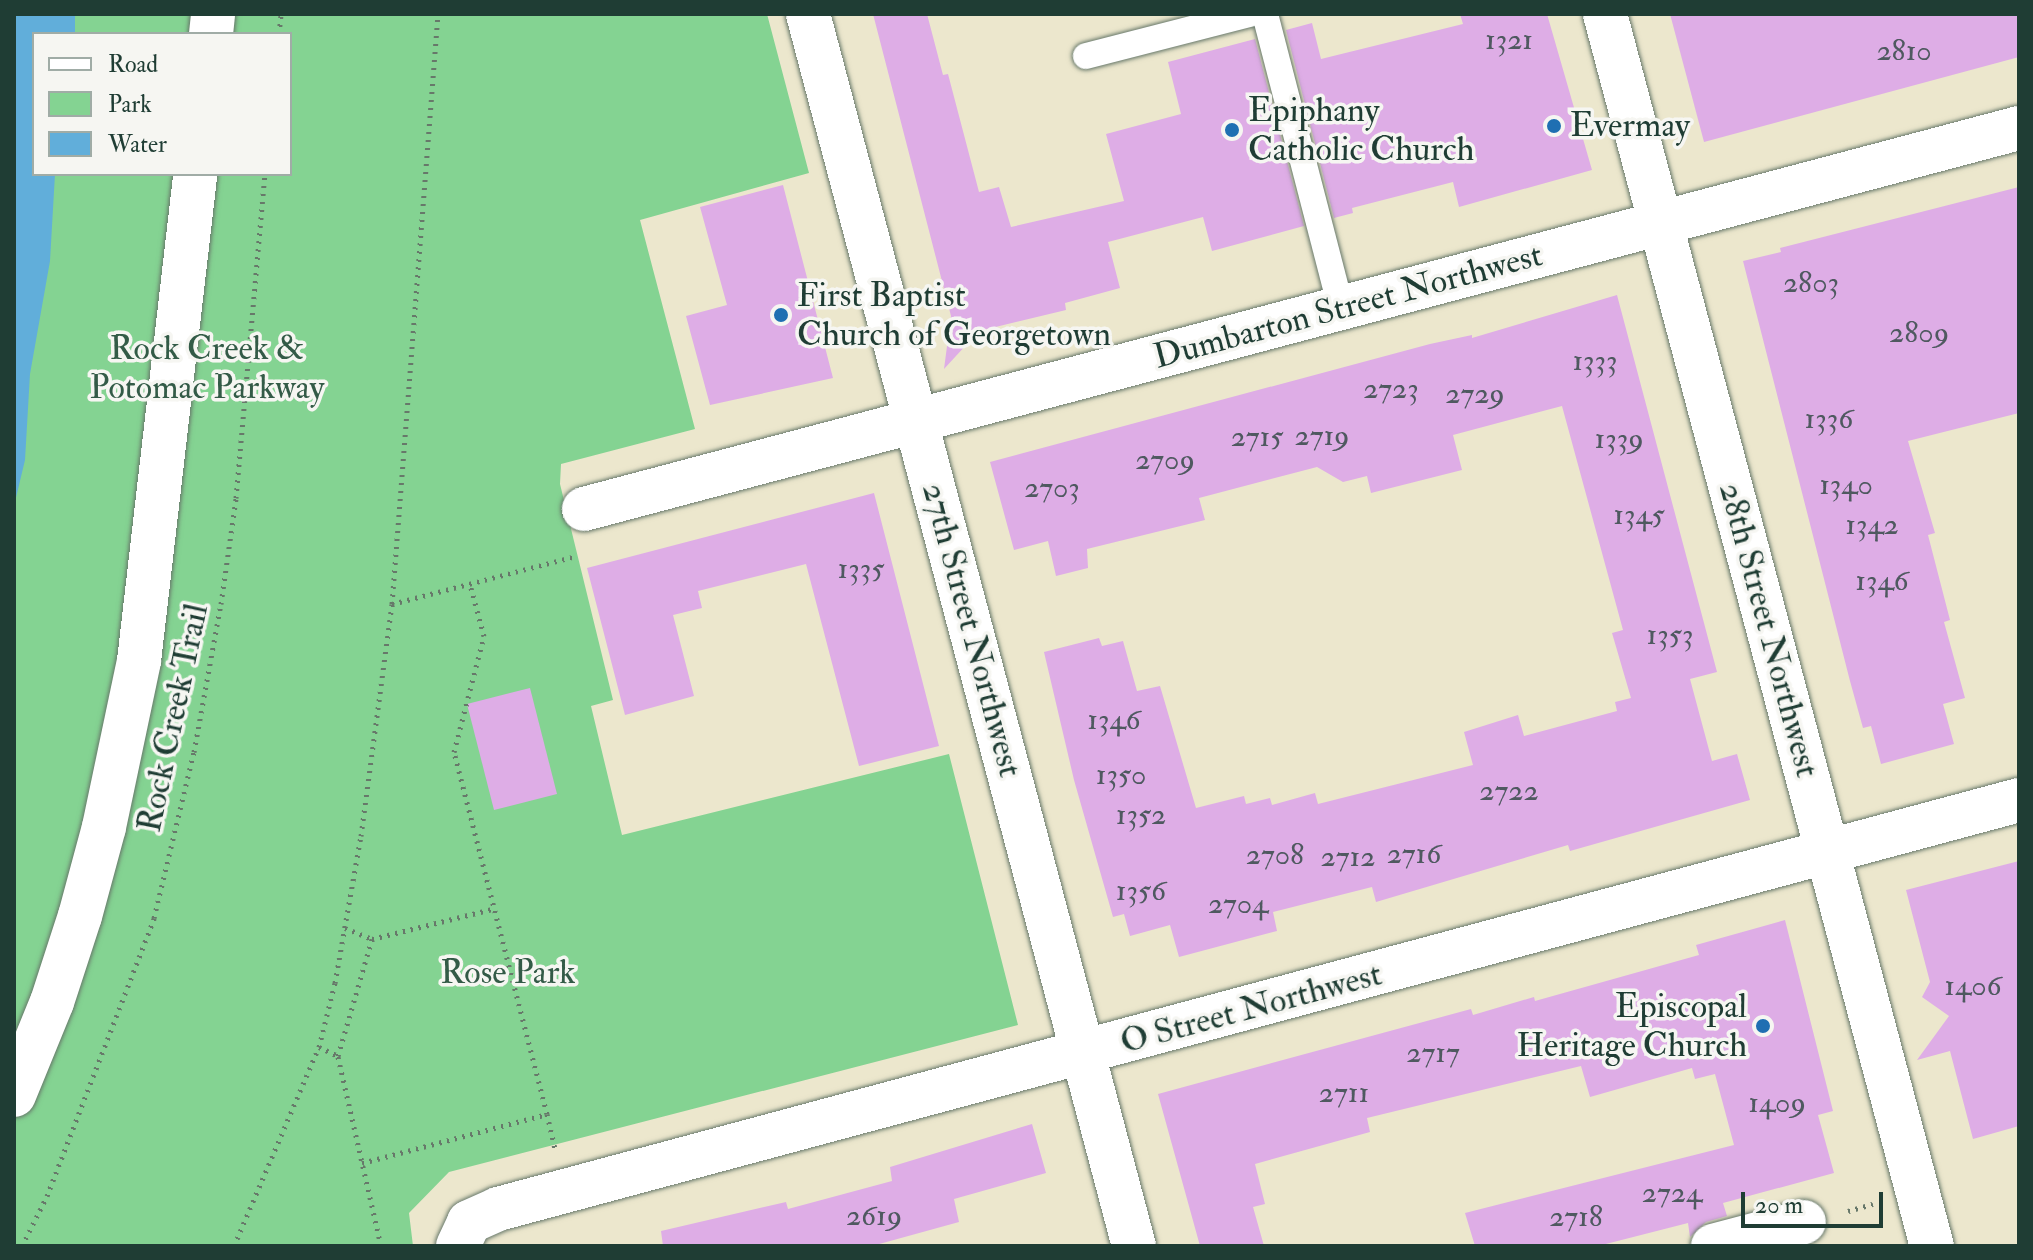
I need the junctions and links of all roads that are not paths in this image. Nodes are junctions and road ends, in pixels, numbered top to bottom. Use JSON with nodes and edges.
{"nodes":[{"id":1,"x":808,"y":14,"type":"edge"},
{"id":2,"x":1250,"y":14,"type":"edge"},
{"id":3,"x":1265,"y":14,"type":"edge"},
{"id":4,"x":1605,"y":14,"type":"edge"},
{"id":5,"x":1086,"y":56,"type":"dead end"},
{"id":6,"x":2019,"y":128,"type":"edge"},
{"id":7,"x":195,"y":176,"type":"edge"},
{"id":8,"x":1660,"y":223,"type":"junction"},
{"id":9,"x":1341,"y":307,"type":"junction"},
{"id":10,"x":917,"y":421,"type":"junction"},
{"id":11,"x":584,"y":509,"type":"dead end"},
{"id":12,"x":2019,"y":800,"type":"edge"},
{"id":13,"x":1828,"y":852,"type":"junction"},
{"id":14,"x":1084,"y":1053,"type":"junction"},
{"id":15,"x":14,"y":1095,"type":"edge"},
{"id":16,"x":1804,"y":1222,"type":"dead end"},
{"id":17,"x":470,"y":1230,"type":"edge"},
{"id":18,"x":1134,"y":1246,"type":"edge"},
{"id":19,"x":1713,"y":1246,"type":"edge"},
{"id":20,"x":1932,"y":1246,"type":"edge"}],
"edges":[{"from":1,"to":10,"type":"street","name":"27th Street Northwest"},
{"from":2,"to":5,"type":"lane"},
{"from":3,"to":9,"type":"lane"},
{"from":4,"to":8,"type":"street","name":"28th Street Northwest"},
{"from":6,"to":8,"type":"street","name":"Dumbarton Street Northwest"},
{"from":7,"to":15,"type":"street"},
{"from":8,"to":9,"type":"street","name":"Dumbarton Street Northwest"},
{"from":8,"to":13,"type":"street","name":"28th Street Northwest"},
{"from":9,"to":10,"type":"street","name":"Dumbarton Street Northwest"},
{"from":10,"to":11,"type":"street","name":"Dumbarton Street Northwest"},
{"from":10,"to":14,"type":"street","name":"27th Street Northwest"},
{"from":12,"to":13,"type":"street","name":"O Street Northwest"},
{"from":13,"to":14,"type":"street","name":"O Street Northwest"},
{"from":13,"to":20,"type":"street","name":"28th Street Northwest"},
{"from":14,"to":17,"type":"street","name":"O Street Northwest"},
{"from":14,"to":18,"type":"street","name":"27th Street Northwest"},
{"from":16,"to":19,"type":"street"}]}
